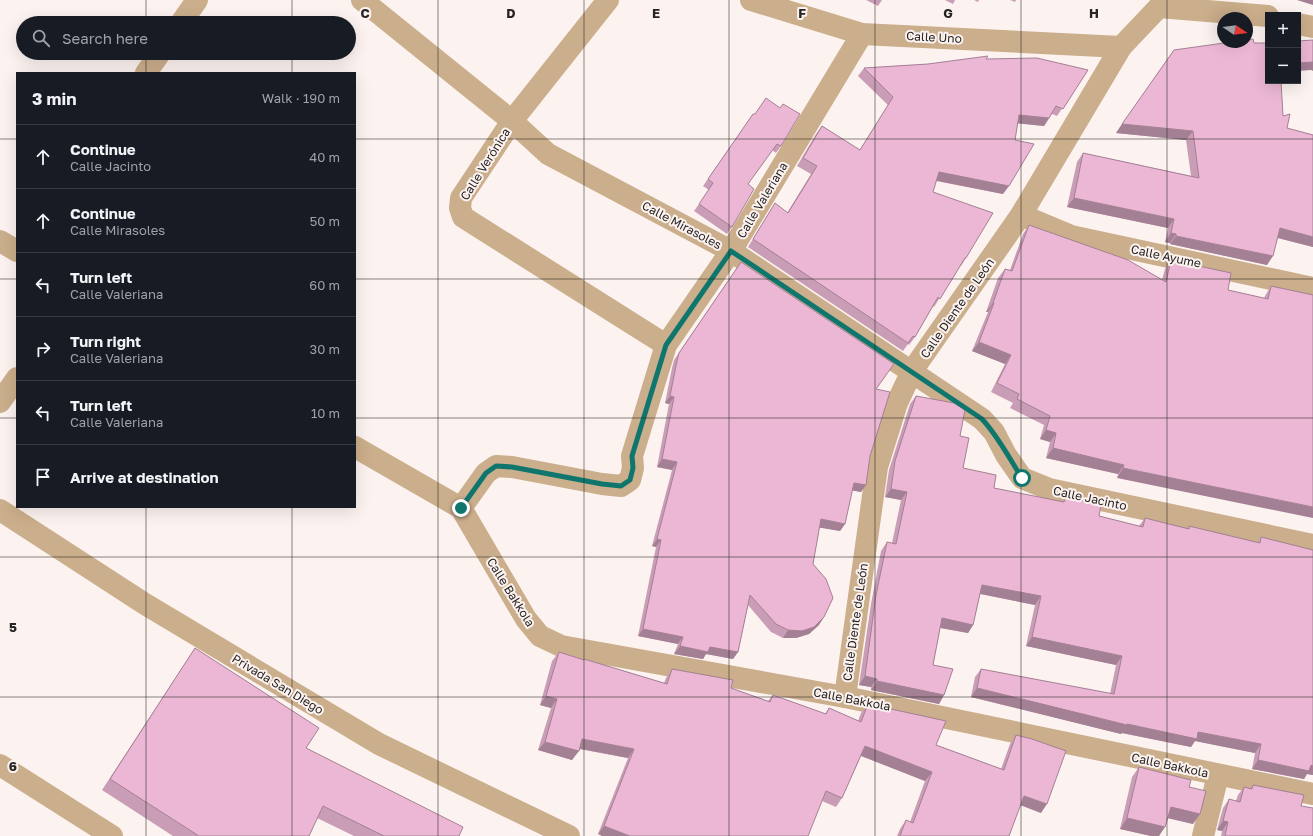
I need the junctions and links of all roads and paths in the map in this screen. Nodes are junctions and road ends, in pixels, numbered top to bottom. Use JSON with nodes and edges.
{"nodes":[{"id":1,"x":197,"y":0,"type":"edge"},
{"id":2,"x":362,"y":0,"type":"edge"},
{"id":3,"x":608,"y":0,"type":"edge"},
{"id":4,"x":751,"y":0,"type":"edge"},
{"id":5,"x":1154,"y":4,"type":"edge"},
{"id":6,"x":1268,"y":11,"type":"edge"},
{"id":7,"x":186,"y":16,"type":"edge"},
{"id":8,"x":1301,"y":25,"type":"edge"},
{"id":9,"x":1313,"y":27,"type":"edge"},
{"id":10,"x":862,"y":34,"type":"junction"},
{"id":11,"x":1121,"y":47,"type":"junction"},
{"id":12,"x":155,"y":60,"type":"edge"},
{"id":13,"x":147,"y":72,"type":"edge"},
{"id":14,"x":512,"y":121,"type":"junction"},
{"id":15,"x":1021,"y":215,"type":"junction"},
{"id":16,"x":0,"y":241,"type":"edge"},
{"id":17,"x":16,"y":250,"type":"edge"},
{"id":18,"x":731,"y":251,"type":"junction"},
{"id":19,"x":1313,"y":288,"type":"edge"},
{"id":20,"x":666,"y":345,"type":"junction"},
{"id":21,"x":912,"y":371,"type":"junction"},
{"id":22,"x":16,"y":379,"type":"edge"},
{"id":23,"x":0,"y":402,"type":"edge"},
{"id":24,"x":356,"y":448,"type":"edge"},
{"id":25,"x":461,"y":508,"type":"junction"},
{"id":26,"x":0,"y":510,"type":"edge"},
{"id":27,"x":1313,"y":545,"type":"edge"},
{"id":28,"x":845,"y":697,"type":"junction"},
{"id":29,"x":0,"y":765,"type":"edge"},
{"id":30,"x":1218,"y":775,"type":"junction"},
{"id":31,"x":1313,"y":794,"type":"edge"},
{"id":32,"x":112,"y":836,"type":"edge"},
{"id":33,"x":569,"y":836,"type":"edge"},
{"id":34,"x":1203,"y":836,"type":"edge"}],
"edges":[{"from":1,"to":7,"type":"street"},
{"from":2,"to":14,"type":"street","name":"Calle Mirasoles"},
{"from":3,"to":14,"type":"street","name":"Calle Verónica"},
{"from":4,"to":10,"type":"street","name":"Calle Uno"},
{"from":5,"to":6,"type":"street"},
{"from":5,"to":11,"type":"street","name":"Calle Diente de León"},
{"from":8,"to":9,"type":"street"},
{"from":10,"to":11,"type":"street","name":"Calle Uno"},
{"from":10,"to":18,"type":"street","name":"Calle Valeriana"},
{"from":11,"to":15,"type":"street","name":"Calle Diente de León"},
{"from":12,"to":13,"type":"street"},
{"from":14,"to":18,"type":"street","name":"Calle Mirasoles"},
{"from":14,"to":20,"type":"street","name":"Calle Verónica"},
{"from":15,"to":19,"type":"street","name":"Calle Ayume"},
{"from":15,"to":21,"type":"street","name":"Calle Diente de León"},
{"from":16,"to":17,"type":"street"},
{"from":18,"to":20,"type":"street","name":"Calle Valeriana"},
{"from":18,"to":21,"type":"street","name":"Calle Mirasoles"},
{"from":20,"to":25,"type":"street","name":"Calle Valeriana"},
{"from":21,"to":27,"type":"street","name":"Calle Jacinto"},
{"from":21,"to":28,"type":"street","name":"Calle Diente de León"},
{"from":22,"to":23,"type":"street"},
{"from":24,"to":25,"type":"street"},
{"from":25,"to":28,"type":"street","name":"Calle Bakkola"},
{"from":26,"to":33,"type":"street","name":"Privada San Diego"},
{"from":28,"to":30,"type":"street","name":"Calle Bakkola"},
{"from":29,"to":32,"type":"street"},
{"from":30,"to":31,"type":"street","name":"Calle Bakkola"},
{"from":30,"to":34,"type":"street"}]}
